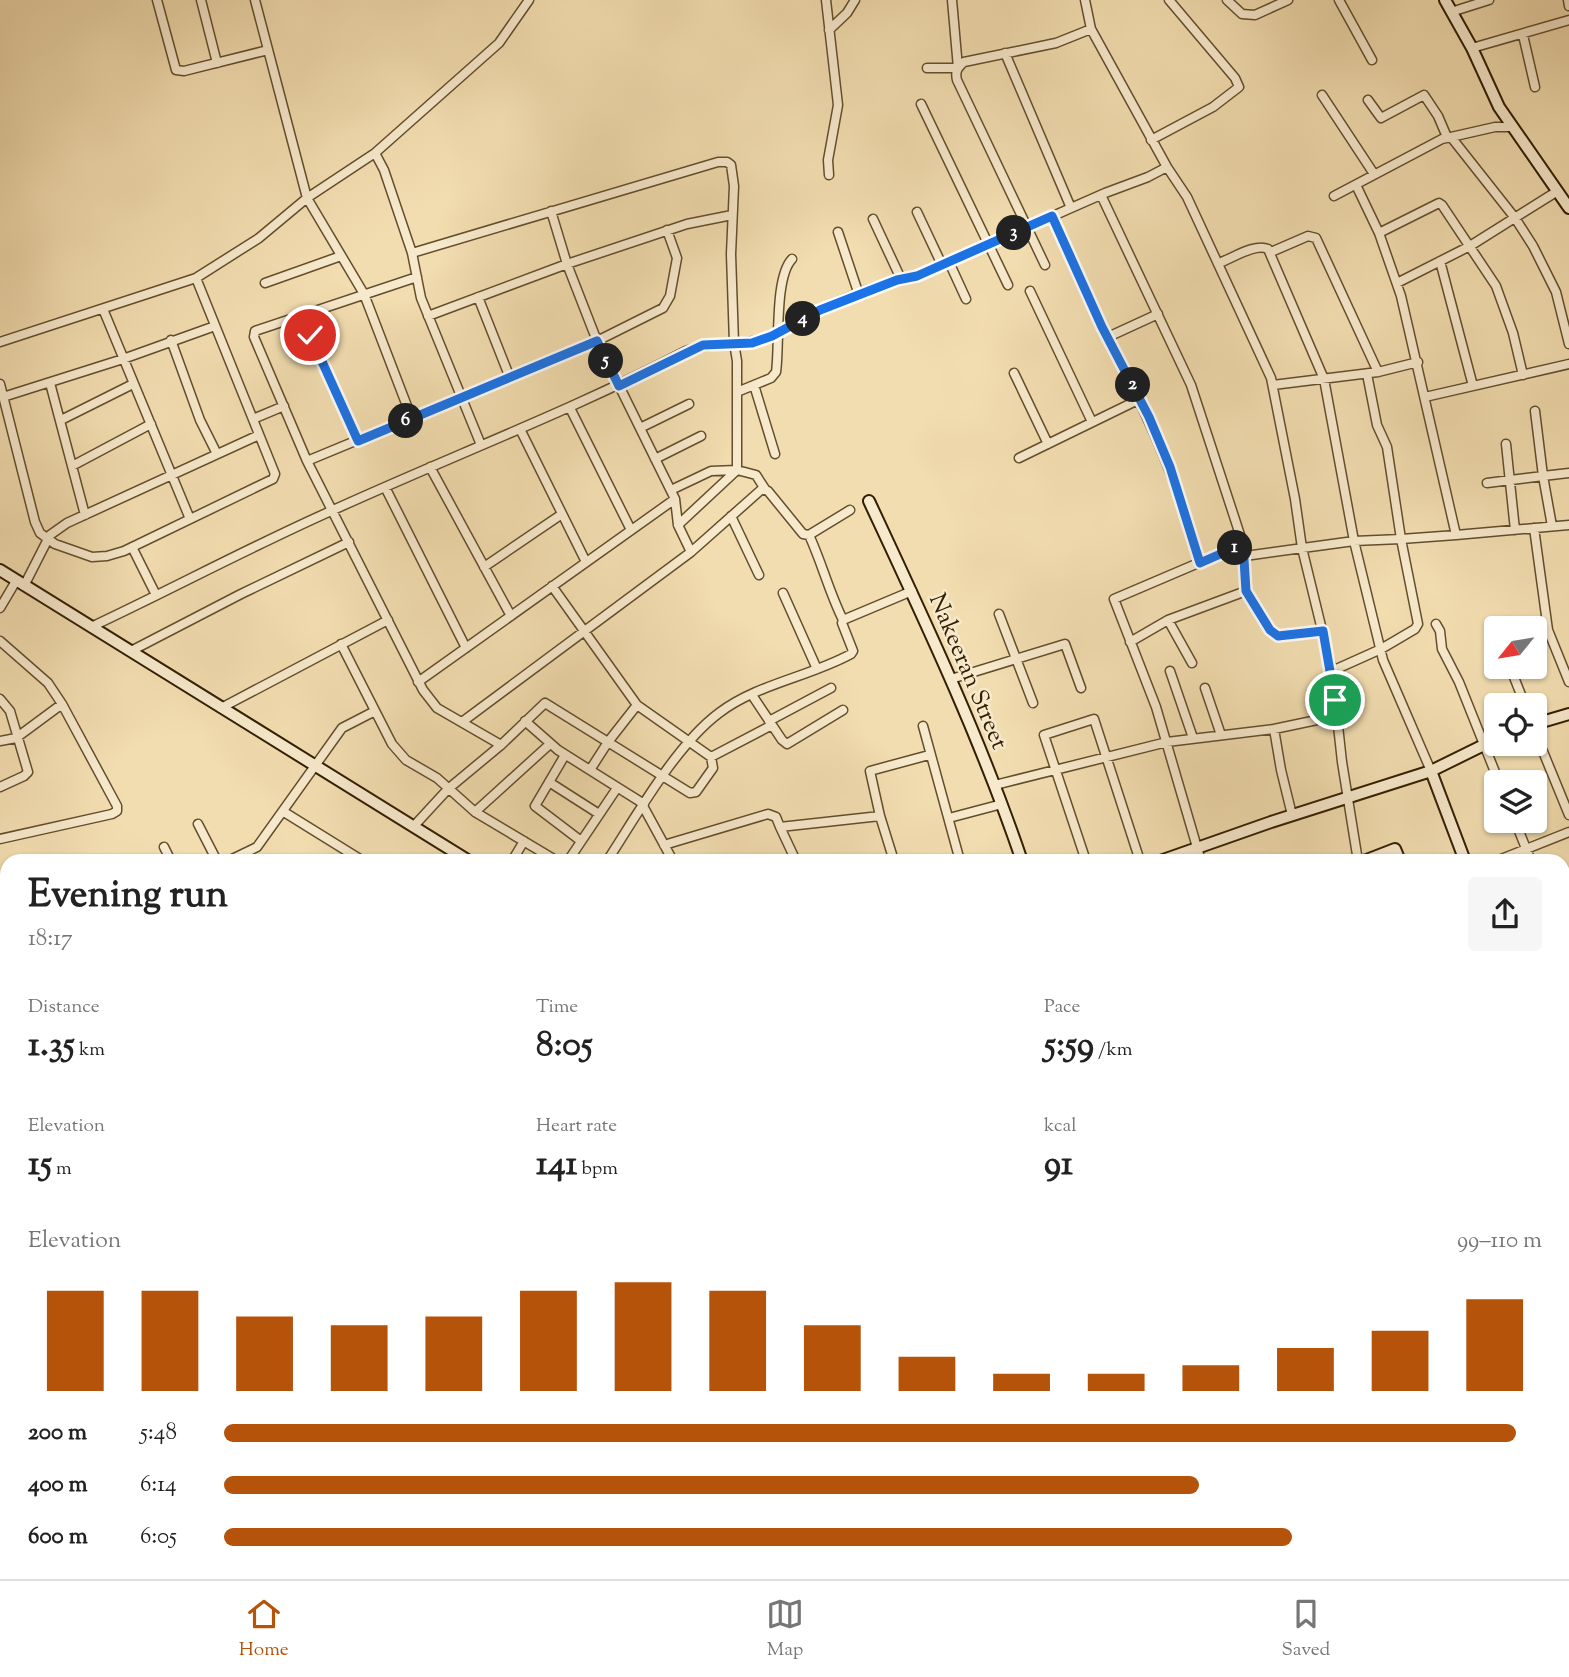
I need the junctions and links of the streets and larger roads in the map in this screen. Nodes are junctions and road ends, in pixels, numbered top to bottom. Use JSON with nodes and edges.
{"nodes":[{"id":1,"x":157,"y":0,"type":"edge"},
{"id":2,"x":201,"y":0,"type":"edge"},
{"id":3,"x":255,"y":0,"type":"edge"},
{"id":4,"x":529,"y":0,"type":"edge"},
{"id":5,"x":825,"y":0,"type":"edge"},
{"id":6,"x":855,"y":0,"type":"edge"},
{"id":7,"x":952,"y":0,"type":"edge"},
{"id":8,"x":1085,"y":0,"type":"edge"},
{"id":9,"x":1169,"y":0,"type":"edge"},
{"id":10,"x":1227,"y":0,"type":"edge"},
{"id":11,"x":1339,"y":0,"type":"edge"},
{"id":12,"x":1445,"y":0,"type":"edge"},
{"id":13,"x":1489,"y":0,"type":"edge"},
{"id":14,"x":1567,"y":0,"type":"edge"},
{"id":15,"x":1282,"y":1,"type":"edge"},
{"id":16,"x":1569,"y":6,"type":"edge"},
{"id":17,"x":1451,"y":12,"type":"junction"},
{"id":18,"x":1569,"y":19,"type":"edge"},
{"id":19,"x":829,"y":30,"type":"junction"},
{"id":20,"x":1091,"y":30,"type":"junction"},
{"id":21,"x":1522,"y":35,"type":"junction"},
{"id":22,"x":1472,"y":48,"type":"junction"},
{"id":23,"x":268,"y":50,"type":"junction"},
{"id":24,"x":1005,"y":54,"type":"junction"},
{"id":25,"x":1372,"y":60,"type":"dead end"},
{"id":26,"x":217,"y":63,"type":"junction"},
{"id":27,"x":927,"y":68,"type":"dead end"},
{"id":28,"x":958,"y":68,"type":"junction"},
{"id":29,"x":1535,"y":87,"type":"dead end"},
{"id":30,"x":1322,"y":95,"type":"dead end"},
{"id":31,"x":1368,"y":100,"type":"dead end"},
{"id":32,"x":921,"y":104,"type":"dead end"},
{"id":33,"x":1511,"y":127,"type":"junction"},
{"id":34,"x":1449,"y":137,"type":"junction"},
{"id":35,"x":1152,"y":140,"type":"junction"},
{"id":36,"x":375,"y":153,"type":"junction"},
{"id":37,"x":1167,"y":167,"type":"junction"},
{"id":38,"x":1374,"y":174,"type":"junction"},
{"id":39,"x":829,"y":175,"type":"dead end"},
{"id":40,"x":1356,"y":184,"type":"junction"},
{"id":41,"x":1556,"y":192,"type":"junction"},
{"id":42,"x":1101,"y":195,"type":"junction"},
{"id":43,"x":1334,"y":196,"type":"dead end"},
{"id":44,"x":306,"y":198,"type":"junction"},
{"id":45,"x":1070,"y":208,"type":"junction"},
{"id":46,"x":1569,"y":208,"type":"edge"},
{"id":47,"x":551,"y":211,"type":"junction"},
{"id":48,"x":917,"y":212,"type":"dead end"},
{"id":49,"x":732,"y":215,"type":"junction"},
{"id":50,"x":1052,"y":216,"type":"junction"},
{"id":51,"x":1515,"y":218,"type":"junction"},
{"id":52,"x":873,"y":219,"type":"dead end"},
{"id":53,"x":1028,"y":227,"type":"junction"},
{"id":54,"x":667,"y":230,"type":"junction"},
{"id":55,"x":838,"y":232,"type":"dead end"},
{"id":56,"x":1379,"y":233,"type":"junction"},
{"id":57,"x":987,"y":244,"type":"junction"},
{"id":58,"x":1470,"y":246,"type":"junction"},
{"id":59,"x":1271,"y":252,"type":"junction"},
{"id":60,"x":412,"y":253,"type":"junction"},
{"id":61,"x":341,"y":256,"type":"junction"},
{"id":62,"x":792,"y":259,"type":"dead end"},
{"id":63,"x":1440,"y":261,"type":"junction"},
{"id":64,"x":946,"y":263,"type":"junction"},
{"id":65,"x":1220,"y":263,"type":"junction"},
{"id":66,"x":567,"y":264,"type":"junction"},
{"id":67,"x":1045,"y":265,"type":"dead end"},
{"id":68,"x":417,"y":277,"type":"junction"},
{"id":69,"x":196,"y":278,"type":"junction"},
{"id":70,"x":901,"y":279,"type":"junction"},
{"id":71,"x":265,"y":283,"type":"dead end"},
{"id":72,"x":1397,"y":283,"type":"junction"},
{"id":73,"x":1007,"y":285,"type":"dead end"},
{"id":74,"x":1030,"y":291,"type":"dead end"},
{"id":75,"x":364,"y":294,"type":"junction"},
{"id":76,"x":859,"y":295,"type":"junction"},
{"id":77,"x":478,"y":297,"type":"junction"},
{"id":78,"x":966,"y":299,"type":"dead end"},
{"id":79,"x":103,"y":309,"type":"junction"},
{"id":80,"x":1158,"y":314,"type":"junction"},
{"id":81,"x":302,"y":315,"type":"junction"},
{"id":82,"x":428,"y":316,"type":"junction"},
{"id":83,"x":215,"y":326,"type":"junction"},
{"id":84,"x":779,"y":332,"type":"junction"},
{"id":85,"x":1108,"y":337,"type":"junction"},
{"id":86,"x":171,"y":340,"type":"junction"},
{"id":87,"x":597,"y":341,"type":"junction"},
{"id":88,"x":0,"y":342,"type":"edge"},
{"id":89,"x":734,"y":343,"type":"junction"},
{"id":90,"x":1569,"y":344,"type":"edge"},
{"id":91,"x":123,"y":359,"type":"junction"},
{"id":92,"x":1418,"y":362,"type":"junction"},
{"id":93,"x":1569,"y":364,"type":"edge"},
{"id":94,"x":1378,"y":372,"type":"junction"},
{"id":95,"x":1014,"y":373,"type":"dead end"},
{"id":96,"x":1367,"y":374,"type":"junction"},
{"id":97,"x":1523,"y":375,"type":"junction"},
{"id":98,"x":510,"y":378,"type":"junction"},
{"id":99,"x":1324,"y":379,"type":"junction"},
{"id":100,"x":50,"y":383,"type":"junction"},
{"id":101,"x":0,"y":384,"type":"edge"},
{"id":102,"x":133,"y":384,"type":"junction"},
{"id":103,"x":754,"y":385,"type":"junction"},
{"id":104,"x":1273,"y":385,"type":"junction"},
{"id":105,"x":619,"y":386,"type":"junction"},
{"id":106,"x":1472,"y":386,"type":"junction"},
{"id":107,"x":737,"y":391,"type":"junction"},
{"id":108,"x":3,"y":397,"type":"junction"},
{"id":109,"x":1425,"y":397,"type":"junction"},
{"id":110,"x":461,"y":398,"type":"junction"},
{"id":111,"x":1140,"y":399,"type":"junction"},
{"id":112,"x":689,"y":404,"type":"dead end"},
{"id":113,"x":284,"y":406,"type":"junction"},
{"id":114,"x":570,"y":408,"type":"junction"},
{"id":115,"x":1535,"y":411,"type":"dead end"},
{"id":116,"x":253,"y":419,"type":"junction"},
{"id":117,"x":412,"y":419,"type":"junction"},
{"id":118,"x":61,"y":420,"type":"junction"},
{"id":119,"x":1092,"y":422,"type":"junction"},
{"id":120,"x":150,"y":424,"type":"junction"},
{"id":121,"x":640,"y":428,"type":"junction"},
{"id":122,"x":520,"y":429,"type":"junction"},
{"id":123,"x":259,"y":435,"type":"junction"},
{"id":124,"x":701,"y":436,"type":"dead end"},
{"id":125,"x":358,"y":441,"type":"junction"},
{"id":126,"x":1048,"y":444,"type":"junction"},
{"id":127,"x":1506,"y":444,"type":"dead end"},
{"id":128,"x":481,"y":445,"type":"junction"},
{"id":129,"x":217,"y":454,"type":"junction"},
{"id":130,"x":775,"y":454,"type":"dead end"},
{"id":131,"x":1019,"y":458,"type":"dead end"},
{"id":132,"x":656,"y":459,"type":"junction"},
{"id":133,"x":307,"y":461,"type":"junction"},
{"id":134,"x":72,"y":466,"type":"junction"},
{"id":135,"x":430,"y":467,"type":"junction"},
{"id":136,"x":737,"y":470,"type":"junction"},
{"id":137,"x":1569,"y":473,"type":"edge"},
{"id":138,"x":172,"y":474,"type":"junction"},
{"id":139,"x":1543,"y":476,"type":"junction"},
{"id":140,"x":1510,"y":480,"type":"junction"},
{"id":141,"x":1487,"y":483,"type":"dead end"},
{"id":142,"x":385,"y":487,"type":"junction"},
{"id":143,"x":765,"y":489,"type":"junction"},
{"id":144,"x":673,"y":494,"type":"junction"},
{"id":145,"x":869,"y":501,"type":"dead end"},
{"id":146,"x":331,"y":510,"type":"junction"},
{"id":147,"x":850,"y":510,"type":"dead end"},
{"id":148,"x":85,"y":514,"type":"junction"},
{"id":149,"x":562,"y":514,"type":"junction"},
{"id":150,"x":730,"y":516,"type":"junction"},
{"id":151,"x":190,"y":519,"type":"junction"},
{"id":152,"x":678,"y":525,"type":"junction"},
{"id":153,"x":1569,"y":525,"type":"edge"},
{"id":154,"x":1552,"y":526,"type":"junction"},
{"id":155,"x":1534,"y":528,"type":"junction"},
{"id":156,"x":631,"y":530,"type":"junction"},
{"id":157,"x":1515,"y":530,"type":"junction"},
{"id":158,"x":809,"y":535,"type":"junction"},
{"id":159,"x":1456,"y":535,"type":"junction"},
{"id":160,"x":1401,"y":538,"type":"junction"},
{"id":161,"x":48,"y":541,"type":"junction"},
{"id":162,"x":1354,"y":541,"type":"junction"},
{"id":163,"x":349,"y":542,"type":"junction"},
{"id":164,"x":1243,"y":544,"type":"junction"},
{"id":165,"x":132,"y":547,"type":"junction"},
{"id":166,"x":1302,"y":548,"type":"junction"},
{"id":167,"x":691,"y":552,"type":"junction"},
{"id":168,"x":1245,"y":556,"type":"junction"},
{"id":169,"x":586,"y":562,"type":"junction"},
{"id":170,"x":1200,"y":563,"type":"junction"},
{"id":171,"x":484,"y":567,"type":"junction"},
{"id":172,"x":0,"y":570,"type":"edge"},
{"id":173,"x":759,"y":575,"type":"dead end"},
{"id":174,"x":20,"y":584,"type":"junction"},
{"id":175,"x":552,"y":586,"type":"junction"},
{"id":176,"x":1246,"y":591,"type":"junction"},
{"id":177,"x":912,"y":592,"type":"junction"},
{"id":178,"x":783,"y":593,"type":"dead end"},
{"id":179,"x":156,"y":595,"type":"junction"},
{"id":180,"x":0,"y":608,"type":"edge"},
{"id":181,"x":999,"y":614,"type":"dead end"},
{"id":182,"x":511,"y":616,"type":"junction"},
{"id":183,"x":388,"y":620,"type":"junction"},
{"id":184,"x":843,"y":620,"type":"junction"},
{"id":185,"x":1168,"y":620,"type":"junction"},
{"id":186,"x":1436,"y":624,"type":"dead end"},
{"id":187,"x":91,"y":627,"type":"junction"},
{"id":188,"x":583,"y":631,"type":"junction"},
{"id":189,"x":1323,"y":631,"type":"junction"},
{"id":190,"x":0,"y":641,"type":"edge"},
{"id":191,"x":1130,"y":642,"type":"junction"},
{"id":192,"x":341,"y":644,"type":"junction"},
{"id":193,"x":466,"y":648,"type":"junction"},
{"id":194,"x":1381,"y":649,"type":"junction"},
{"id":195,"x":131,"y":652,"type":"junction"},
{"id":196,"x":1016,"y":658,"type":"junction"},
{"id":197,"x":1192,"y":663,"type":"dead end"},
{"id":198,"x":817,"y":669,"type":"junction"},
{"id":199,"x":1170,"y":671,"type":"dead end"},
{"id":200,"x":1332,"y":671,"type":"junction"},
{"id":201,"x":951,"y":679,"type":"junction"},
{"id":202,"x":418,"y":682,"type":"junction"},
{"id":203,"x":1569,"y":682,"type":"edge"},
{"id":204,"x":831,"y":688,"type":"dead end"},
{"id":205,"x":1081,"y":688,"type":"dead end"},
{"id":206,"x":1205,"y":688,"type":"dead end"},
{"id":207,"x":752,"y":695,"type":"junction"},
{"id":208,"x":0,"y":699,"type":"edge"},
{"id":209,"x":1032,"y":703,"type":"dead end"},
{"id":210,"x":62,"y":704,"type":"junction"},
{"id":211,"x":637,"y":705,"type":"junction"},
{"id":212,"x":220,"y":708,"type":"junction"},
{"id":213,"x":843,"y":710,"type":"dead end"},
{"id":214,"x":375,"y":711,"type":"junction"},
{"id":215,"x":1569,"y":714,"type":"edge"},
{"id":216,"x":1336,"y":716,"type":"junction"},
{"id":217,"x":1547,"y":720,"type":"edge"},
{"id":218,"x":525,"y":721,"type":"junction"},
{"id":219,"x":462,"y":722,"type":"junction"},
{"id":220,"x":770,"y":723,"type":"junction"},
{"id":221,"x":923,"y":726,"type":"dead end"},
{"id":222,"x":1274,"y":729,"type":"junction"},
{"id":223,"x":1221,"y":735,"type":"junction"},
{"id":224,"x":16,"y":737,"type":"junction"},
{"id":225,"x":1193,"y":738,"type":"junction"},
{"id":226,"x":690,"y":740,"type":"junction"},
{"id":227,"x":0,"y":741,"type":"edge"},
{"id":228,"x":608,"y":742,"type":"junction"},
{"id":229,"x":1167,"y":742,"type":"junction"},
{"id":230,"x":550,"y":744,"type":"junction"},
{"id":231,"x":1483,"y":744,"type":"junction"},
{"id":232,"x":501,"y":745,"type":"junction"},
{"id":233,"x":565,"y":755,"type":"junction"},
{"id":234,"x":929,"y":755,"type":"junction"},
{"id":235,"x":1107,"y":756,"type":"junction"},
{"id":236,"x":1545,"y":756,"type":"edge"},
{"id":237,"x":711,"y":757,"type":"junction"},
{"id":238,"x":316,"y":766,"type":"junction"},
{"id":239,"x":590,"y":770,"type":"junction"},
{"id":240,"x":1055,"y":770,"type":"junction"},
{"id":241,"x":1494,"y":770,"type":"edge"},
{"id":242,"x":1431,"y":771,"type":"junction"},
{"id":243,"x":664,"y":776,"type":"junction"},
{"id":244,"x":549,"y":782,"type":"junction"},
{"id":245,"x":995,"y":785,"type":"junction"},
{"id":246,"x":0,"y":787,"type":"edge"},
{"id":247,"x":448,"y":789,"type":"junction"},
{"id":248,"x":617,"y":789,"type":"junction"},
{"id":249,"x":1349,"y":796,"type":"junction"},
{"id":250,"x":1002,"y":804,"type":"junction"},
{"id":251,"x":644,"y":805,"type":"junction"},
{"id":252,"x":284,"y":812,"type":"junction"},
{"id":253,"x":475,"y":812,"type":"junction"},
{"id":254,"x":599,"y":814,"type":"junction"},
{"id":255,"x":1292,"y":815,"type":"junction"},
{"id":256,"x":1569,"y":815,"type":"edge"},
{"id":257,"x":880,"y":816,"type":"junction"},
{"id":258,"x":949,"y":818,"type":"junction"},
{"id":259,"x":198,"y":824,"type":"dead end"},
{"id":260,"x":413,"y":827,"type":"junction"},
{"id":261,"x":780,"y":827,"type":"junction"},
{"id":262,"x":1569,"y":832,"type":"edge"},
{"id":263,"x":1519,"y":833,"type":"edge"},
{"id":264,"x":0,"y":839,"type":"edge"},
{"id":265,"x":524,"y":841,"type":"junction"},
{"id":266,"x":581,"y":841,"type":"junction"},
{"id":267,"x":664,"y":845,"type":"junction"},
{"id":268,"x":164,"y":847,"type":"dead end"},
{"id":269,"x":1197,"y":849,"type":"junction"},
{"id":270,"x":1526,"y":849,"type":"junction"},
{"id":271,"x":168,"y":854,"type":"edge"},
{"id":272,"x":213,"y":854,"type":"edge"},
{"id":273,"x":242,"y":854,"type":"edge"},
{"id":274,"x":352,"y":854,"type":"edge"},
{"id":275,"x":450,"y":854,"type":"edge"},
{"id":276,"x":516,"y":854,"type":"edge"},
{"id":277,"x":545,"y":854,"type":"edge"},
{"id":278,"x":573,"y":854,"type":"edge"},
{"id":279,"x":612,"y":854,"type":"edge"},
{"id":280,"x":669,"y":854,"type":"edge"},
{"id":281,"x":793,"y":854,"type":"edge"},
{"id":282,"x":892,"y":854,"type":"edge"},
{"id":283,"x":958,"y":854,"type":"edge"},
{"id":284,"x":1020,"y":854,"type":"edge"},
{"id":285,"x":1084,"y":854,"type":"edge"},
{"id":286,"x":1138,"y":854,"type":"edge"},
{"id":287,"x":1182,"y":854,"type":"edge"},
{"id":288,"x":1199,"y":854,"type":"edge"},
{"id":289,"x":1357,"y":854,"type":"edge"},
{"id":290,"x":1382,"y":854,"type":"edge"},
{"id":291,"x":1397,"y":854,"type":"edge"},
{"id":292,"x":1462,"y":854,"type":"edge"},
{"id":293,"x":1514,"y":854,"type":"edge"},
{"id":294,"x":1528,"y":854,"type":"edge"}],
"edges":[{"from":1,"to":26,"type":"street"},
{"from":2,"to":26,"type":"street"},
{"from":3,"to":23,"type":"street"},
{"from":4,"to":36,"type":"street"},
{"from":5,"to":19,"type":"street"},
{"from":6,"to":19,"type":"street"},
{"from":7,"to":28,"type":"street"},
{"from":8,"to":20,"type":"street"},
{"from":9,"to":35,"type":"street"},
{"from":10,"to":15,"type":"street"},
{"from":11,"to":25,"type":"street"},
{"from":12,"to":17,"type":"street"},
{"from":13,"to":17,"type":"street"},
{"from":14,"to":16,"type":"street"},
{"from":17,"to":22,"type":"street"},
{"from":18,"to":21,"type":"street"},
{"from":19,"to":39,"type":"street"},
{"from":20,"to":24,"type":"street"},
{"from":20,"to":35,"type":"street"},
{"from":21,"to":22,"type":"street"},
{"from":21,"to":29,"type":"street"},
{"from":22,"to":33,"type":"street"},
{"from":23,"to":26,"type":"street"},
{"from":23,"to":44,"type":"street"},
{"from":24,"to":28,"type":"street"},
{"from":24,"to":45,"type":"street"},
{"from":27,"to":28,"type":"street"},
{"from":28,"to":53,"type":"street"},
{"from":30,"to":38,"type":"street"},
{"from":31,"to":34,"type":"street"},
{"from":32,"to":57,"type":"street"},
{"from":33,"to":34,"type":"street"},
{"from":33,"to":41,"type":"street"},
{"from":34,"to":38,"type":"street"},
{"from":34,"to":51,"type":"street"},
{"from":35,"to":37,"type":"street"},
{"from":36,"to":44,"type":"street"},
{"from":36,"to":60,"type":"street"},
{"from":37,"to":42,"type":"street"},
{"from":37,"to":65,"type":"street"},
{"from":38,"to":40,"type":"street"},
{"from":40,"to":43,"type":"street"},
{"from":40,"to":56,"type":"street"},
{"from":41,"to":46,"type":"street"},
{"from":41,"to":51,"type":"street"},
{"from":42,"to":45,"type":"street"},
{"from":42,"to":80,"type":"street"},
{"from":44,"to":61,"type":"street"},
{"from":44,"to":69,"type":"street"},
{"from":45,"to":50,"type":"street"},
{"from":47,"to":49,"type":"street"},
{"from":47,"to":60,"type":"street"},
{"from":47,"to":66,"type":"street"},
{"from":48,"to":64,"type":"street"},
{"from":49,"to":54,"type":"street"},
{"from":49,"to":89,"type":"street"},
{"from":50,"to":53,"type":"street"},
{"from":50,"to":85,"type":"street"},
{"from":51,"to":58,"type":"street"},
{"from":51,"to":90,"type":"street"},
{"from":52,"to":70,"type":"street"},
{"from":53,"to":57,"type":"street"},
{"from":53,"to":67,"type":"street"},
{"from":54,"to":66,"type":"street"},
{"from":54,"to":87,"type":"street"},
{"from":55,"to":76,"type":"street"},
{"from":56,"to":58,"type":"street"},
{"from":56,"to":72,"type":"street"},
{"from":57,"to":64,"type":"street"},
{"from":57,"to":73,"type":"street"},
{"from":58,"to":63,"type":"street"},
{"from":58,"to":97,"type":"street"},
{"from":59,"to":65,"type":"street"},
{"from":59,"to":94,"type":"street"},
{"from":59,"to":99,"type":"street"},
{"from":60,"to":68,"type":"street"},
{"from":61,"to":71,"type":"street"},
{"from":61,"to":75,"type":"street"},
{"from":62,"to":84,"type":"street"},
{"from":63,"to":72,"type":"street"},
{"from":63,"to":106,"type":"street"},
{"from":64,"to":70,"type":"street"},
{"from":64,"to":78,"type":"street"},
{"from":65,"to":104,"type":"street"},
{"from":66,"to":77,"type":"street"},
{"from":66,"to":87,"type":"street"},
{"from":68,"to":75,"type":"street"},
{"from":68,"to":82,"type":"street"},
{"from":69,"to":79,"type":"street"},
{"from":69,"to":83,"type":"street"},
{"from":70,"to":76,"type":"street"},
{"from":72,"to":92,"type":"street"},
{"from":74,"to":119,"type":"street"},
{"from":75,"to":81,"type":"street"},
{"from":75,"to":117,"type":"street"},
{"from":76,"to":84,"type":"street"},
{"from":77,"to":82,"type":"street"},
{"from":77,"to":98,"type":"street"},
{"from":79,"to":88,"type":"street"},
{"from":79,"to":91,"type":"street"},
{"from":80,"to":85,"type":"street"},
{"from":80,"to":164,"type":"street"},
{"from":81,"to":113,"type":"street"},
{"from":81,"to":125,"type":"street"},
{"from":82,"to":110,"type":"street"},
{"from":83,"to":86,"type":"street"},
{"from":83,"to":116,"type":"street"},
{"from":84,"to":89,"type":"street"},
{"from":84,"to":103,"type":"street"},
{"from":85,"to":111,"type":"street"},
{"from":86,"to":91,"type":"street"},
{"from":86,"to":129,"type":"street"},
{"from":87,"to":98,"type":"street"},
{"from":87,"to":105,"type":"street"},
{"from":89,"to":105,"type":"street"},
{"from":89,"to":107,"type":"street"},
{"from":91,"to":100,"type":"street"},
{"from":91,"to":102,"type":"street"},
{"from":92,"to":94,"type":"street"},
{"from":92,"to":109,"type":"street"},
{"from":93,"to":97,"type":"street"},
{"from":94,"to":96,"type":"street"},
{"from":95,"to":126,"type":"street"},
{"from":96,"to":99,"type":"street"},
{"from":96,"to":160,"type":"street"},
{"from":97,"to":106,"type":"street"},
{"from":98,"to":110,"type":"street"},
{"from":99,"to":104,"type":"street"},
{"from":99,"to":162,"type":"street"},
{"from":100,"to":108,"type":"street"},
{"from":100,"to":118,"type":"street"},
{"from":101,"to":108,"type":"street"},
{"from":102,"to":118,"type":"street"},
{"from":102,"to":120,"type":"street"},
{"from":103,"to":107,"type":"street"},
{"from":103,"to":130,"type":"street"},
{"from":104,"to":166,"type":"street"},
{"from":105,"to":114,"type":"street"},
{"from":105,"to":121,"type":"street"},
{"from":106,"to":109,"type":"street"},
{"from":107,"to":136,"type":"street"},
{"from":108,"to":161,"type":"street"},
{"from":109,"to":159,"type":"street"},
{"from":110,"to":117,"type":"street"},
{"from":110,"to":128,"type":"street"},
{"from":111,"to":119,"type":"street"},
{"from":111,"to":170,"type":"street"},
{"from":112,"to":121,"type":"street"},
{"from":113,"to":116,"type":"street"},
{"from":113,"to":133,"type":"street"},
{"from":114,"to":122,"type":"street"},
{"from":114,"to":156,"type":"street"},
{"from":115,"to":139,"type":"street"},
{"from":116,"to":123,"type":"street"},
{"from":117,"to":125,"type":"street"},
{"from":118,"to":134,"type":"street"},
{"from":119,"to":126,"type":"street"},
{"from":120,"to":134,"type":"street"},
{"from":120,"to":138,"type":"street"},
{"from":121,"to":132,"type":"street"},
{"from":122,"to":128,"type":"street"},
{"from":122,"to":149,"type":"street"},
{"from":123,"to":129,"type":"street"},
{"from":123,"to":151,"type":"street"},
{"from":124,"to":132,"type":"street"},
{"from":125,"to":133,"type":"street"},
{"from":126,"to":131,"type":"street"},
{"from":127,"to":140,"type":"street"},
{"from":128,"to":135,"type":"street"},
{"from":129,"to":138,"type":"street"},
{"from":132,"to":144,"type":"street"},
{"from":133,"to":146,"type":"street"},
{"from":134,"to":148,"type":"street"},
{"from":135,"to":142,"type":"street"},
{"from":135,"to":171,"type":"street"},
{"from":136,"to":143,"type":"street"},
{"from":136,"to":144,"type":"street"},
{"from":136,"to":152,"type":"street"},
{"from":137,"to":139,"type":"street"},
{"from":138,"to":148,"type":"street"},
{"from":138,"to":151,"type":"street"},
{"from":139,"to":140,"type":"street"},
{"from":139,"to":154,"type":"street"},
{"from":140,"to":141,"type":"street"},
{"from":140,"to":157,"type":"street"},
{"from":142,"to":146,"type":"street"},
{"from":142,"to":193,"type":"street"},
{"from":143,"to":150,"type":"street"},
{"from":143,"to":158,"type":"street"},
{"from":144,"to":152,"type":"street"},
{"from":144,"to":156,"type":"street"},
{"from":145,"to":177,"type":"street","name":"Nakeeran Street"},
{"from":146,"to":163,"type":"street"},
{"from":146,"to":179,"type":"street"},
{"from":147,"to":158,"type":"street"},
{"from":148,"to":161,"type":"street"},
{"from":149,"to":169,"type":"street"},
{"from":149,"to":171,"type":"street"},
{"from":150,"to":167,"type":"street"},
{"from":150,"to":173,"type":"street"},
{"from":151,"to":165,"type":"street"},
{"from":152,"to":167,"type":"street"},
{"from":153,"to":154,"type":"street"},
{"from":154,"to":155,"type":"street"},
{"from":155,"to":157,"type":"street"},
{"from":155,"to":203,"type":"street"},
{"from":156,"to":169,"type":"street"},
{"from":157,"to":159,"type":"street"},
{"from":158,"to":184,"type":"street"},
{"from":159,"to":160,"type":"street"},
{"from":160,"to":162,"type":"street"},
{"from":160,"to":194,"type":"street"},
{"from":161,"to":165,"type":"street"},
{"from":161,"to":174,"type":"street"},
{"from":162,"to":166,"type":"street"},
{"from":162,"to":194,"type":"street"},
{"from":163,"to":183,"type":"street"},
{"from":163,"to":195,"type":"street"},
{"from":164,"to":168,"type":"street"},
{"from":164,"to":170,"type":"street"},
{"from":165,"to":179,"type":"street"},
{"from":166,"to":168,"type":"street"},
{"from":166,"to":189,"type":"street"},
{"from":167,"to":188,"type":"street"},
{"from":168,"to":176,"type":"street"},
{"from":169,"to":175,"type":"street"},
{"from":170,"to":191,"type":"street"},
{"from":171,"to":182,"type":"street"},
{"from":172,"to":174,"type":"street"},
{"from":174,"to":180,"type":"street"},
{"from":174,"to":187,"type":"street"},
{"from":175,"to":182,"type":"street"},
{"from":175,"to":188,"type":"street"},
{"from":176,"to":185,"type":"street"},
{"from":176,"to":189,"type":"street"},
{"from":177,"to":184,"type":"street"},
{"from":177,"to":201,"type":"street","name":"Nakeeran Street"},
{"from":178,"to":198,"type":"street"},
{"from":179,"to":187,"type":"street"},
{"from":181,"to":196,"type":"street"},
{"from":182,"to":193,"type":"street"},
{"from":183,"to":192,"type":"street"},
{"from":183,"to":202,"type":"street"},
{"from":184,"to":198,"type":"street"},
{"from":185,"to":191,"type":"street"},
{"from":185,"to":197,"type":"street"},
{"from":186,"to":231,"type":"street"},
{"from":187,"to":195,"type":"street"},
{"from":188,"to":211,"type":"street"},
{"from":188,"to":219,"type":"street"},
{"from":189,"to":200,"type":"street"},
{"from":190,"to":210,"type":"street"},
{"from":191,"to":229,"type":"street"},
{"from":192,"to":212,"type":"street"},
{"from":192,"to":214,"type":"street"},
{"from":193,"to":202,"type":"street"},
{"from":194,"to":200,"type":"street"},
{"from":194,"to":242,"type":"street"},
{"from":195,"to":212,"type":"street"},
{"from":196,"to":201,"type":"street"},
{"from":196,"to":205,"type":"street"},
{"from":196,"to":209,"type":"street"},
{"from":198,"to":207,"type":"street"},
{"from":199,"to":225,"type":"street"},
{"from":200,"to":216,"type":"street"},
{"from":201,"to":245,"type":"street","name":"Nakeeran Street"},
{"from":202,"to":219,"type":"street"},
{"from":204,"to":220,"type":"street"},
{"from":206,"to":223,"type":"street"},
{"from":207,"to":220,"type":"street"},
{"from":207,"to":226,"type":"street"},
{"from":208,"to":224,"type":"street"},
{"from":210,"to":224,"type":"street"},
{"from":210,"to":264,"type":"street"},
{"from":211,"to":226,"type":"street"},
{"from":211,"to":228,"type":"street"},
{"from":212,"to":238,"type":"street"},
{"from":213,"to":220,"type":"street"},
{"from":214,"to":238,"type":"street"},
{"from":214,"to":247,"type":"street"},
{"from":215,"to":217,"type":"street"},
{"from":216,"to":222,"type":"street"},
{"from":216,"to":249,"type":"street"},
{"from":218,"to":228,"type":"street"},
{"from":218,"to":230,"type":"street"},
{"from":218,"to":232,"type":"street"},
{"from":219,"to":232,"type":"street"},
{"from":220,"to":237,"type":"street"},
{"from":221,"to":234,"type":"street"},
{"from":222,"to":223,"type":"street"},
{"from":222,"to":255,"type":"street"},
{"from":223,"to":225,"type":"street"},
{"from":224,"to":227,"type":"street"},
{"from":224,"to":246,"type":"street"},
{"from":225,"to":229,"type":"street"},
{"from":226,"to":237,"type":"street"},
{"from":226,"to":243,"type":"street"},
{"from":228,"to":239,"type":"street"},
{"from":228,"to":243,"type":"street"},
{"from":229,"to":235,"type":"street"},
{"from":229,"to":269,"type":"street"},
{"from":230,"to":233,"type":"street"},
{"from":230,"to":253,"type":"street"},
{"from":231,"to":241,"type":"street"},
{"from":231,"to":242,"type":"street"},
{"from":232,"to":247,"type":"street"},
{"from":233,"to":239,"type":"street"},
{"from":233,"to":244,"type":"street"},
{"from":234,"to":257,"type":"street"},
{"from":234,"to":258,"type":"street"},
{"from":235,"to":240,"type":"street"},
{"from":235,"to":240,"type":"street"},
{"from":235,"to":286,"type":"street"},
{"from":236,"to":256,"type":"street"},
{"from":237,"to":243,"type":"street"},
{"from":238,"to":252,"type":"street"},
{"from":238,"to":260,"type":"street"},
{"from":239,"to":248,"type":"street"},
{"from":240,"to":245,"type":"street"},
{"from":240,"to":285,"type":"street"},
{"from":242,"to":249,"type":"street"},
{"from":242,"to":292,"type":"street"},
{"from":243,"to":251,"type":"street"},
{"from":244,"to":254,"type":"street"},
{"from":244,"to":266,"type":"street"},
{"from":245,"to":250,"type":"street","name":"Nakeeran Street"},
{"from":247,"to":253,"type":"street"},
{"from":247,"to":260,"type":"street"},
{"from":248,"to":251,"type":"street"},
{"from":248,"to":254,"type":"street"},
{"from":249,"to":255,"type":"street"},
{"from":249,"to":289,"type":"street"},
{"from":250,"to":258,"type":"street"},
{"from":250,"to":284,"type":"street","name":"Nakeeran Street"},
{"from":251,"to":267,"type":"street"},
{"from":251,"to":279,"type":"street"},
{"from":252,"to":273,"type":"street"},
{"from":252,"to":274,"type":"street"},
{"from":253,"to":265,"type":"street"},
{"from":254,"to":266,"type":"street"},
{"from":255,"to":269,"type":"street"},
{"from":257,"to":261,"type":"street"},
{"from":257,"to":282,"type":"street"},
{"from":258,"to":283,"type":"street"},
{"from":259,"to":272,"type":"street"},
{"from":260,"to":275,"type":"street"},
{"from":261,"to":267,"type":"street"},
{"from":261,"to":281,"type":"street"},
{"from":262,"to":270,"type":"street"},
{"from":263,"to":270,"type":"street"},
{"from":265,"to":276,"type":"street"},
{"from":265,"to":277,"type":"street"},
{"from":266,"to":278,"type":"street"},
{"from":267,"to":280,"type":"street"},
{"from":268,"to":271,"type":"street"},
{"from":269,"to":287,"type":"street"},
{"from":269,"to":288,"type":"street"},
{"from":270,"to":293,"type":"street"},
{"from":270,"to":294,"type":"street"},
{"from":290,"to":291,"type":"street"}]}
